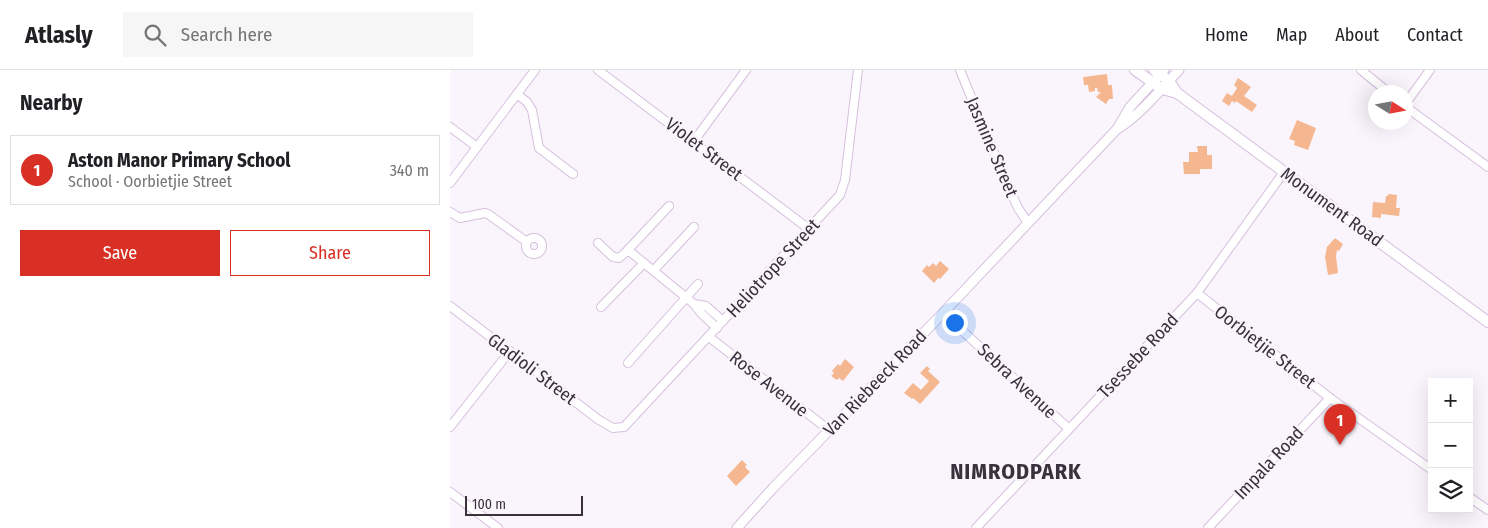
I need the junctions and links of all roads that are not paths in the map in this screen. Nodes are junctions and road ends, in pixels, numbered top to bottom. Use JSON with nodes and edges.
{"nodes":[{"id":1,"x":535,"y":70,"type":"edge"},
{"id":2,"x":598,"y":70,"type":"edge"},
{"id":3,"x":746,"y":70,"type":"edge"},
{"id":4,"x":858,"y":70,"type":"edge"},
{"id":5,"x":960,"y":70,"type":"edge"},
{"id":6,"x":1135,"y":70,"type":"edge"},
{"id":7,"x":1179,"y":70,"type":"edge"},
{"id":8,"x":1360,"y":70,"type":"edge"},
{"id":9,"x":1430,"y":70,"type":"edge"},
{"id":10,"x":1159,"y":71,"type":"edge"},
{"id":11,"x":1169,"y":81,"type":"junction"},
{"id":12,"x":1152,"y":83,"type":"junction"},
{"id":13,"x":1379,"y":85,"type":"edge"},
{"id":14,"x":1162,"y":90,"type":"junction"},
{"id":15,"x":1177,"y":93,"type":"junction"},
{"id":16,"x":1413,"y":93,"type":"edge"},
{"id":17,"x":516,"y":94,"type":"junction"},
{"id":18,"x":1413,"y":112,"type":"edge"},
{"id":19,"x":450,"y":127,"type":"edge"},
{"id":20,"x":1116,"y":129,"type":"junction"},
{"id":21,"x":694,"y":141,"type":"junction"},
{"id":22,"x":477,"y":147,"type":"junction"},
{"id":23,"x":1488,"y":166,"type":"edge"},
{"id":24,"x":1284,"y":172,"type":"junction"},
{"id":25,"x":573,"y":174,"type":"dead end"},
{"id":26,"x":450,"y":183,"type":"edge"},
{"id":27,"x":668,"y":206,"type":"dead end"},
{"id":28,"x":450,"y":212,"type":"edge"},
{"id":29,"x":1028,"y":223,"type":"junction"},
{"id":30,"x":694,"y":227,"type":"dead end"},
{"id":31,"x":809,"y":229,"type":"junction"},
{"id":32,"x":527,"y":242,"type":"dead end"},
{"id":33,"x":598,"y":244,"type":"dead end"},
{"id":34,"x":628,"y":250,"type":"junction"},
{"id":35,"x":644,"y":263,"type":"junction"},
{"id":36,"x":654,"y":270,"type":"junction"},
{"id":37,"x":698,"y":284,"type":"dead end"},
{"id":38,"x":1197,"y":293,"type":"junction"},
{"id":39,"x":686,"y":297,"type":"junction"},
{"id":40,"x":694,"y":304,"type":"junction"},
{"id":41,"x":450,"y":306,"type":"edge"},
{"id":42,"x":601,"y":307,"type":"dead end"},
{"id":43,"x":942,"y":313,"type":"junction"},
{"id":44,"x":723,"y":321,"type":"junction"},
{"id":45,"x":1488,"y":322,"type":"edge"},
{"id":46,"x":717,"y":328,"type":"junction"},
{"id":47,"x":709,"y":337,"type":"junction"},
{"id":48,"x":510,"y":351,"type":"junction"},
{"id":49,"x":628,"y":363,"type":"dead end"},
{"id":50,"x":1330,"y":398,"type":"junction"},
{"id":51,"x":450,"y":427,"type":"edge"},
{"id":52,"x":616,"y":429,"type":"joint"},
{"id":53,"x":1068,"y":429,"type":"junction"},
{"id":54,"x":829,"y":430,"type":"junction"},
{"id":55,"x":1429,"y":468,"type":"edge"},
{"id":56,"x":450,"y":492,"type":"edge"},
{"id":57,"x":1473,"y":500,"type":"edge"},
{"id":58,"x":1488,"y":510,"type":"edge"},
{"id":59,"x":498,"y":528,"type":"edge"},
{"id":60,"x":737,"y":528,"type":"edge"},
{"id":61,"x":976,"y":528,"type":"edge"},
{"id":62,"x":1208,"y":528,"type":"edge"}],
"edges":[{"from":1,"to":17,"type":"street"},
{"from":2,"to":21,"type":"street","name":"Violet Street"},
{"from":3,"to":21,"type":"street"},
{"from":4,"to":31,"type":"street","name":"Heliotrope Street"},
{"from":5,"to":29,"type":"street","name":"Jasmine Street"},
{"from":6,"to":12,"type":"main road","name":"Monument Road"},
{"from":7,"to":11,"type":"street","name":"Van Riebeeck Road"},
{"from":8,"to":13,"type":"street"},
{"from":9,"to":16,"type":"street"},
{"from":10,"to":11,"type":"main road","name":"Monument Road"},
{"from":10,"to":12,"type":"street","name":"Van Riebeeck Road"},
{"from":11,"to":14,"type":"street","name":"Van Riebeeck Road"},
{"from":11,"to":15,"type":"main road","name":"Monument Road"},
{"from":12,"to":14,"type":"main road","name":"Monument Road"},
{"from":12,"to":20,"type":"street","name":"Van Riebeeck Road"},
{"from":14,"to":15,"type":"main road","name":"Monument Road"},
{"from":14,"to":20,"type":"street","name":"Van Riebeeck Road"},
{"from":15,"to":24,"type":"main road","name":"Monument Road"},
{"from":17,"to":22,"type":"street"},
{"from":17,"to":25,"type":"street"},
{"from":18,"to":23,"type":"street"},
{"from":19,"to":22,"type":"street"},
{"from":20,"to":29,"type":"street","name":"Van Riebeeck Road"},
{"from":21,"to":31,"type":"street","name":"Violet Street"},
{"from":22,"to":26,"type":"street"},
{"from":24,"to":38,"type":"street","name":"Tsessebe Road"},
{"from":24,"to":45,"type":"main road","name":"Monument Road"},
{"from":27,"to":34,"type":"street"},
{"from":28,"to":32,"type":"street"},
{"from":29,"to":43,"type":"street","name":"Van Riebeeck Road"},
{"from":30,"to":36,"type":"street"},
{"from":31,"to":44,"type":"street","name":"Heliotrope Street"},
{"from":33,"to":34,"type":"street"},
{"from":34,"to":35,"type":"street"},
{"from":35,"to":36,"type":"street"},
{"from":35,"to":42,"type":"street"},
{"from":36,"to":39,"type":"street"},
{"from":37,"to":39,"type":"street"},
{"from":38,"to":50,"type":"street","name":"Oorbietjie Street"},
{"from":38,"to":53,"type":"street","name":"Tsessebe Road"},
{"from":39,"to":40,"type":"street"},
{"from":39,"to":49,"type":"street"},
{"from":40,"to":44,"type":"street"},
{"from":40,"to":46,"type":"street"},
{"from":41,"to":48,"type":"street","name":"Gladioli Street"},
{"from":43,"to":53,"type":"street","name":"Sebra Avenue"},
{"from":43,"to":54,"type":"street","name":"Van Riebeeck Road"},
{"from":44,"to":46,"type":"street","name":"Heliotrope Street"},
{"from":46,"to":47,"type":"street","name":"Heliotrope Street"},
{"from":47,"to":52,"type":"street","name":"Heliotrope Street"},
{"from":47,"to":54,"type":"street","name":"Rose Avenue"},
{"from":48,"to":51,"type":"street"},
{"from":48,"to":52,"type":"street","name":"Gladioli Street"},
{"from":50,"to":55,"type":"street","name":"Oorbietjie Street"},
{"from":50,"to":62,"type":"street","name":"Impala Road"},
{"from":53,"to":61,"type":"street","name":"Tsessebe Road"},
{"from":54,"to":60,"type":"street","name":"Van Riebeeck Road"},
{"from":56,"to":59,"type":"street"},
{"from":57,"to":58,"type":"street"}]}
